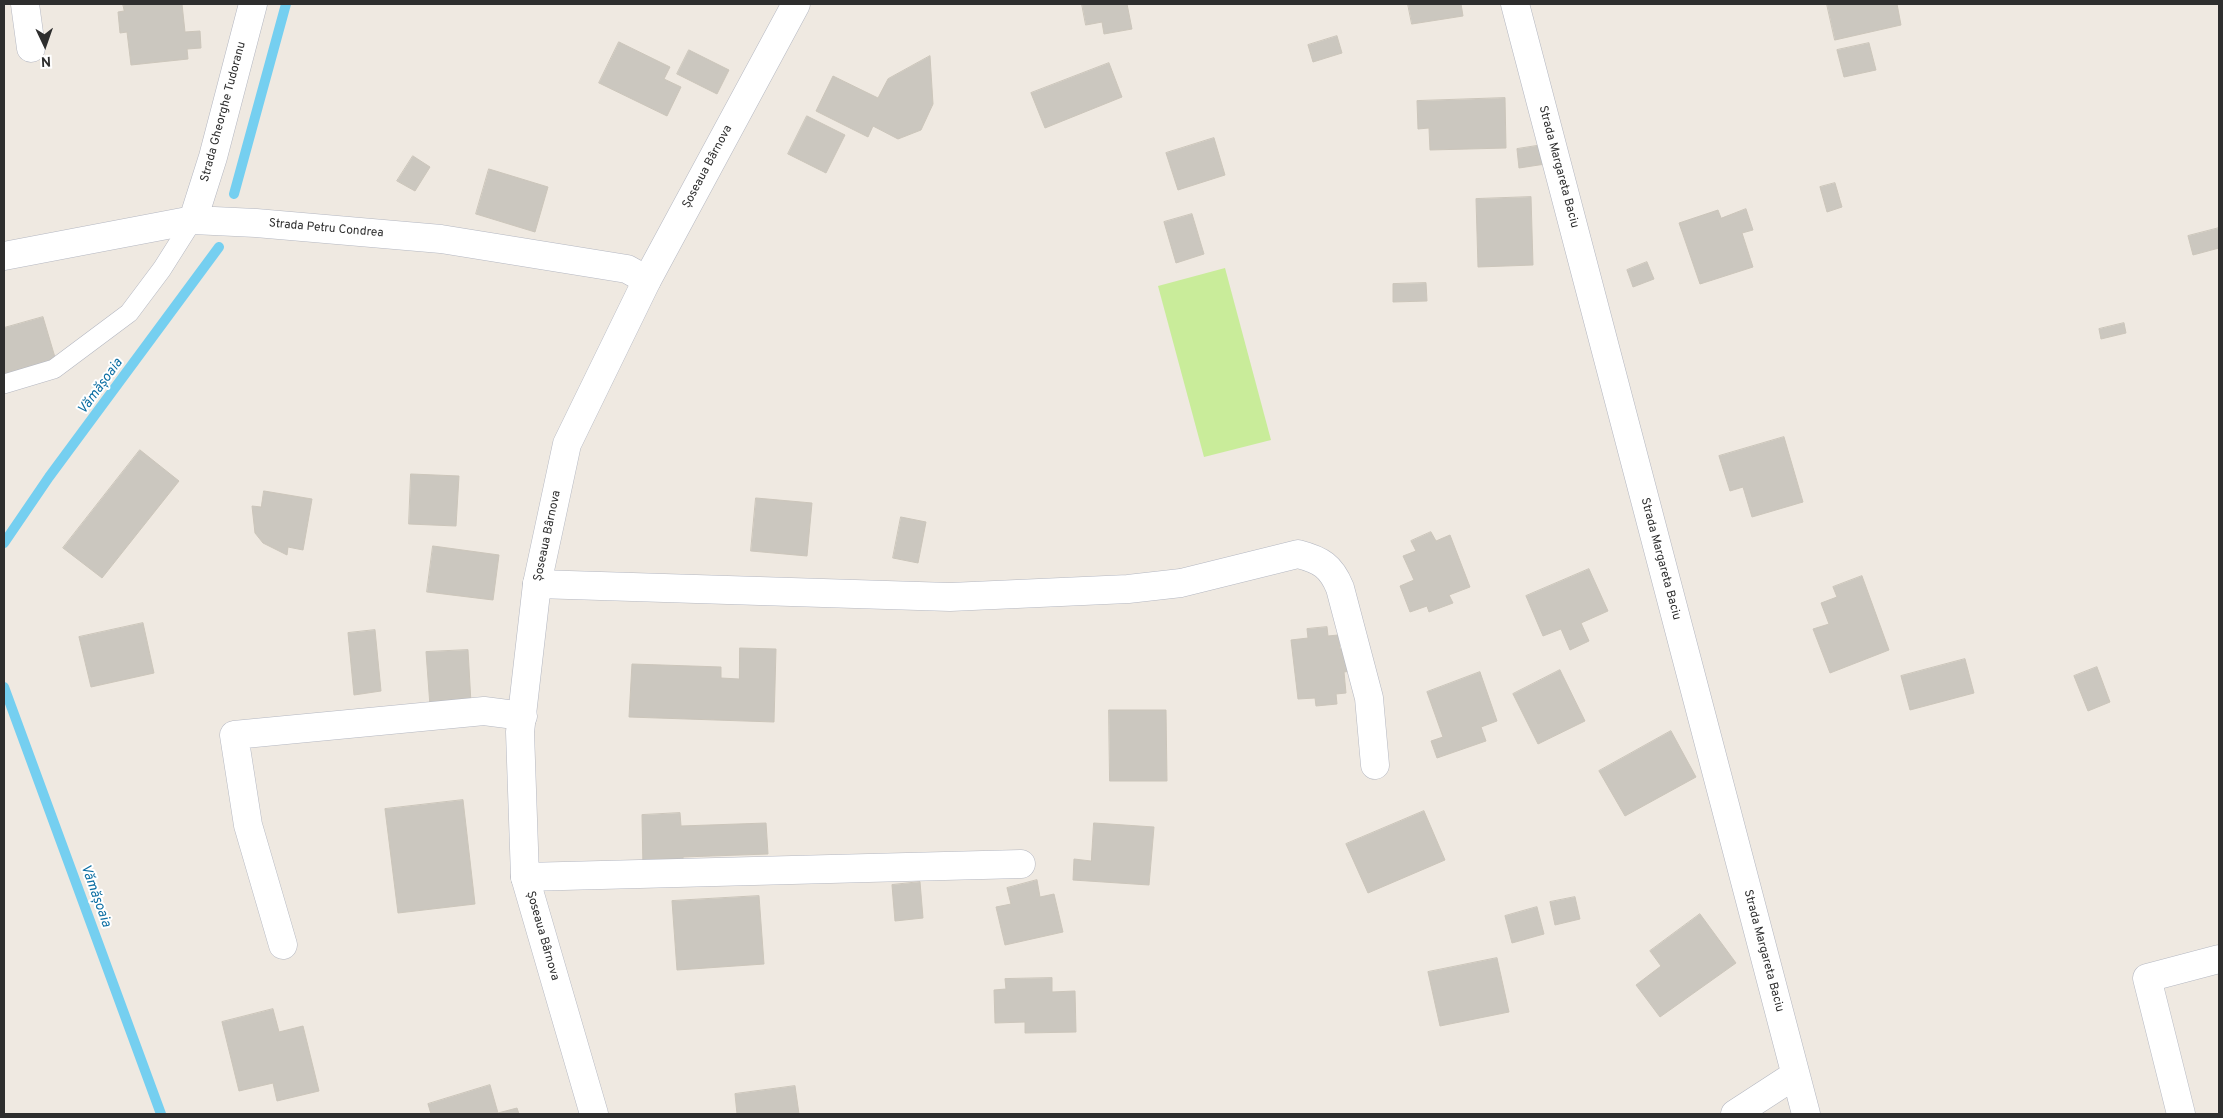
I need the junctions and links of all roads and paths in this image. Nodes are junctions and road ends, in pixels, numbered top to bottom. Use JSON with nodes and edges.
{"nodes":[{"id":1,"x":25,"y":4,"type":"edge"},
{"id":2,"x":253,"y":4,"type":"edge"},
{"id":3,"x":796,"y":4,"type":"edge"},
{"id":4,"x":1515,"y":4,"type":"edge"},
{"id":5,"x":31,"y":48,"type":"dead end"},
{"id":6,"x":193,"y":220,"type":"junction"},
{"id":7,"x":4,"y":256,"type":"edge"},
{"id":8,"x":647,"y":280,"type":"junction"},
{"id":9,"x":4,"y":384,"type":"edge"},
{"id":10,"x":537,"y":584,"type":"junction"},
{"id":11,"x":523,"y":716,"type":"junction"},
{"id":12,"x":1375,"y":765,"type":"dead end"},
{"id":13,"x":1021,"y":864,"type":"dead end"},
{"id":14,"x":525,"y":877,"type":"junction"},
{"id":15,"x":283,"y":945,"type":"dead end"},
{"id":16,"x":2219,"y":959,"type":"edge"},
{"id":17,"x":1795,"y":1075,"type":"junction"},
{"id":18,"x":594,"y":1114,"type":"edge"},
{"id":19,"x":1735,"y":1114,"type":"edge"},
{"id":20,"x":1806,"y":1114,"type":"edge"},
{"id":21,"x":2181,"y":1114,"type":"edge"}],
"edges":[{"from":1,"to":5,"type":"street"},
{"from":2,"to":6,"type":"street","name":"Strada Gheorghe Tudoranu"},
{"from":3,"to":8,"type":"street","name":"Șoseaua Bârnova"},
{"from":4,"to":17,"type":"street","name":"Strada Margareta Baciu"},
{"from":6,"to":7,"type":"street","name":"Strada Petru Condrea"},
{"from":6,"to":8,"type":"street","name":"Strada Petru Condrea"},
{"from":6,"to":9,"type":"lane"},
{"from":8,"to":10,"type":"street","name":"Șoseaua Bârnova"},
{"from":10,"to":11,"type":"street","name":"Șoseaua Bârnova"},
{"from":10,"to":12,"type":"street"},
{"from":11,"to":14,"type":"street","name":"Șoseaua Bârnova"},
{"from":11,"to":15,"type":"street"},
{"from":13,"to":14,"type":"street"},
{"from":14,"to":18,"type":"street","name":"Șoseaua Bârnova"},
{"from":16,"to":21,"type":"street"},
{"from":17,"to":19,"type":"street"},
{"from":17,"to":20,"type":"street","name":"Strada Margareta Baciu"}]}
